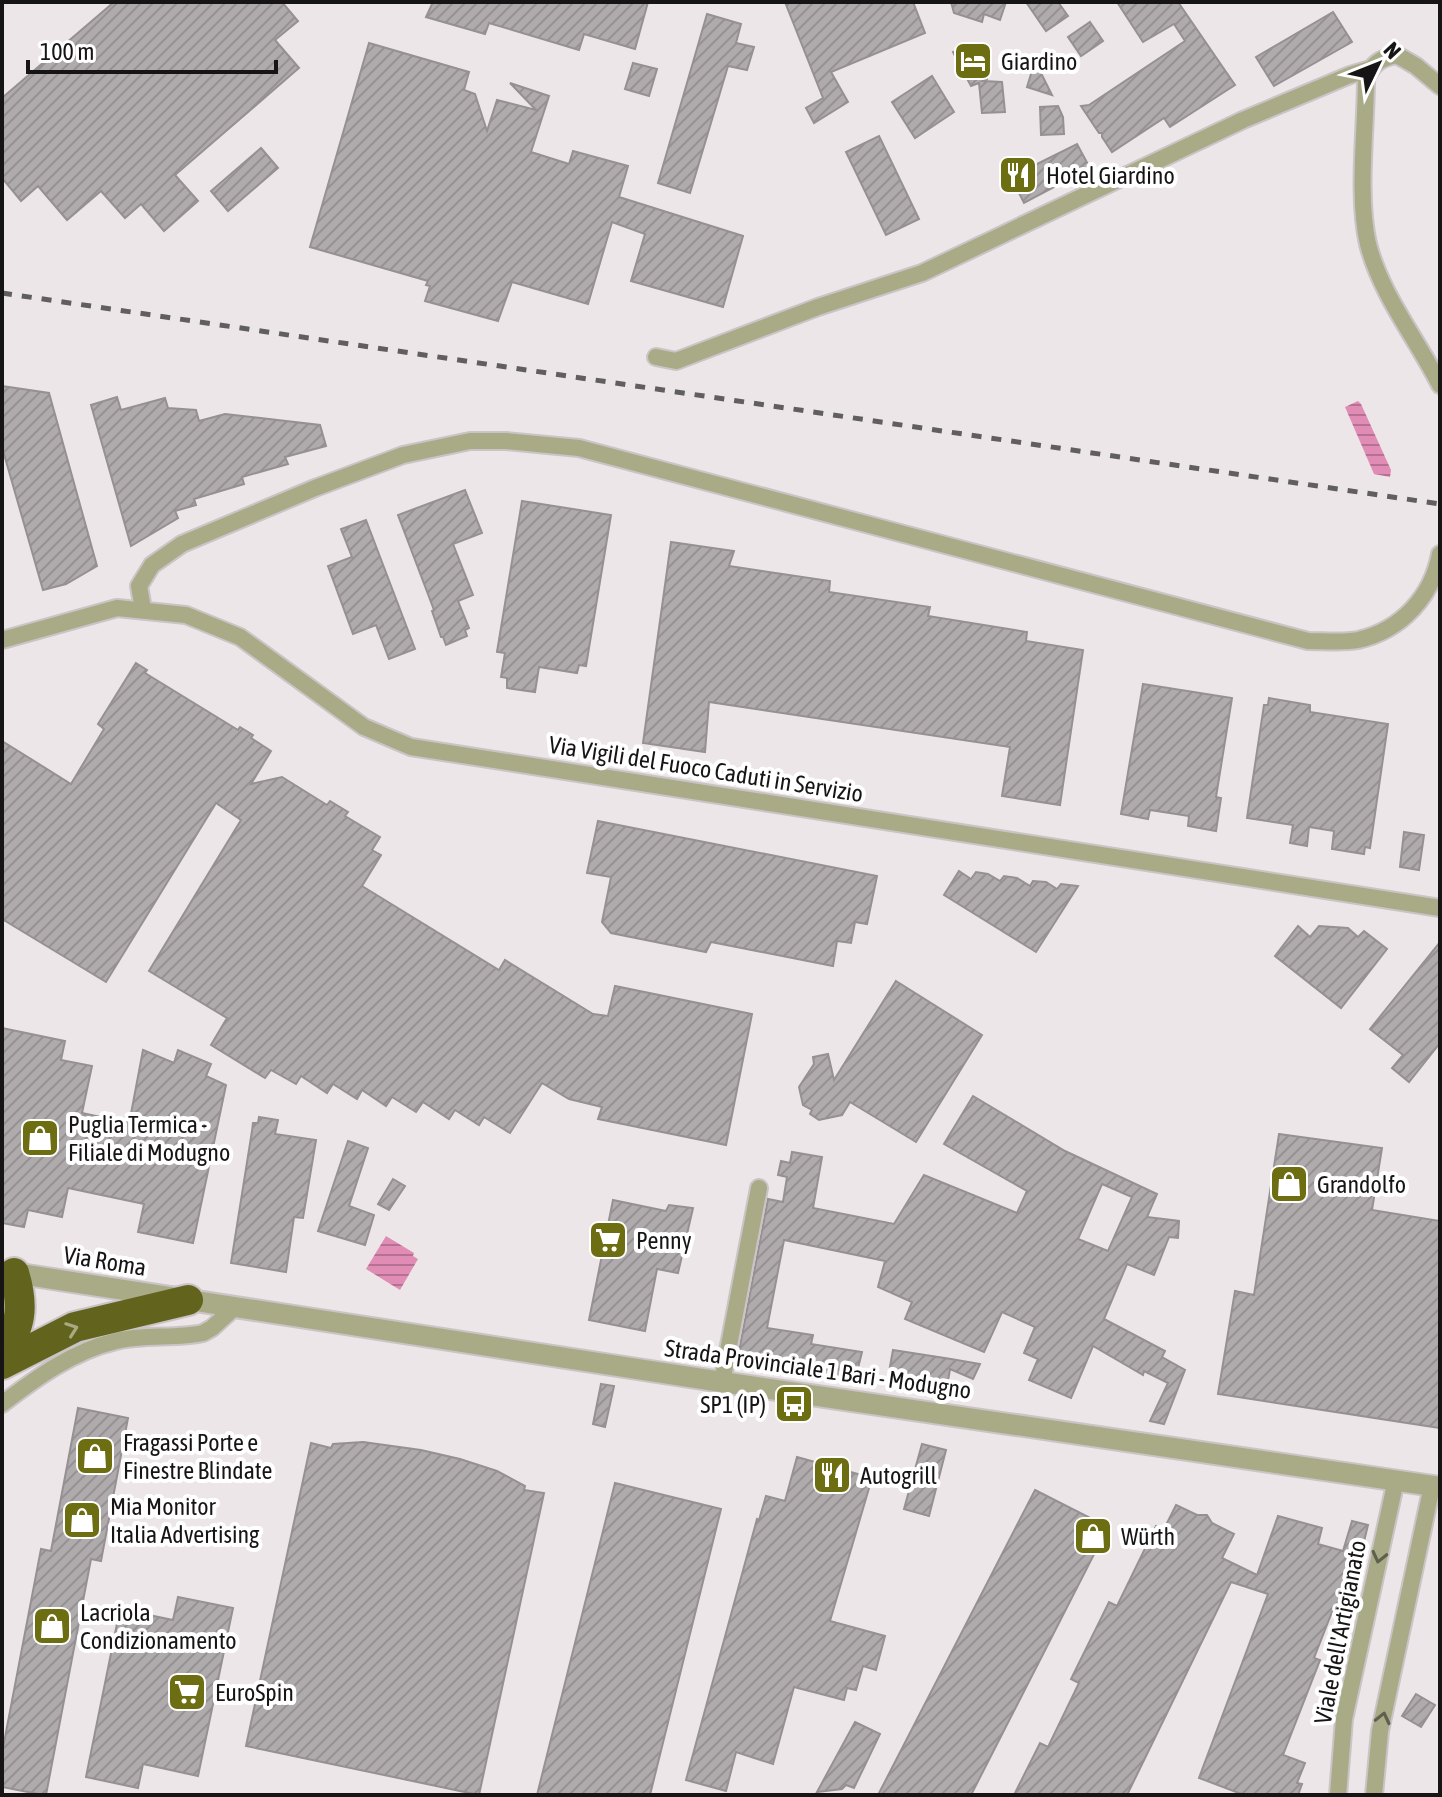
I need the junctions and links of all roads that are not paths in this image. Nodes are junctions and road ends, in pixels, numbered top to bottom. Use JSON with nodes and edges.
{"nodes":[{"id":1,"x":1370,"y":69,"type":"junction"},
{"id":2,"x":1440,"y":86,"type":"edge"},
{"id":3,"x":656,"y":357,"type":"dead end"},
{"id":4,"x":1440,"y":385,"type":"edge"},
{"id":5,"x":1440,"y":554,"type":"edge"},
{"id":6,"x":143,"y":609,"type":"junction"},
{"id":7,"x":2,"y":640,"type":"edge"},
{"id":8,"x":1440,"y":908,"type":"edge"},
{"id":9,"x":759,"y":1188,"type":"dead end"},
{"id":10,"x":7,"y":1273,"type":"edge"},
{"id":11,"x":188,"y":1300,"type":"junction"},
{"id":12,"x":236,"y":1306,"type":"junction"},
{"id":13,"x":2,"y":1361,"type":"edge"},
{"id":14,"x":722,"y":1382,"type":"junction"},
{"id":15,"x":2,"y":1404,"type":"edge"},
{"id":16,"x":1396,"y":1480,"type":"junction"},
{"id":17,"x":1436,"y":1486,"type":"edge"},
{"id":18,"x":1338,"y":1795,"type":"edge"},
{"id":19,"x":1374,"y":1795,"type":"edge"}],
"edges":[{"from":1,"to":2,"type":"street"},
{"from":1,"to":3,"type":"street"},
{"from":1,"to":4,"type":"street"},
{"from":5,"to":6,"type":"street"},
{"from":6,"to":7,"type":"street","name":"Via Vigili del Fuoco Caduti in Servizio"},
{"from":6,"to":8,"type":"street","name":"Via Vigili del Fuoco Caduti in Servizio"},
{"from":9,"to":14,"type":"street"},
{"from":10,"to":11,"type":"street","name":"Via Roma"},
{"from":10,"to":13,"type":"highway"},
{"from":11,"to":12,"type":"street","name":"Strada Provinciale 1 Bari - Modugno"},
{"from":13,"to":11,"type":"highway","one_way":true},
{"from":12,"to":14,"type":"street","name":"Strada Provinciale 1 Bari - Modugno"},
{"from":12,"to":15,"type":"street"},
{"from":14,"to":16,"type":"street","name":"Strada Provinciale 1 Bari - Modugno"},
{"from":16,"to":17,"type":"street","name":"Strada Provinciale 1 Bari - Modugno"},
{"from":16,"to":18,"type":"street","name":"Viale dell'Artigianato","one_way":true},
{"from":19,"to":17,"type":"street","one_way":true}]}
